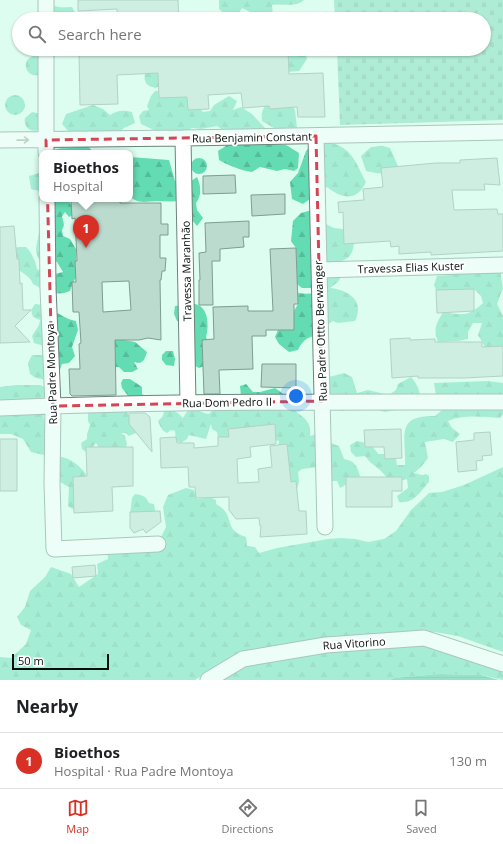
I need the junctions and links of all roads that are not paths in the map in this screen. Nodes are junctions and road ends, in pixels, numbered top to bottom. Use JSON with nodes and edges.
{"nodes":[{"id":1,"x":46,"y":0,"type":"edge"},
{"id":2,"x":46,"y":12,"type":"edge"},
{"id":3,"x":46,"y":56,"type":"edge"},
{"id":4,"x":503,"y":132,"type":"edge"},
{"id":5,"x":316,"y":136,"type":"junction"},
{"id":6,"x":183,"y":138,"type":"junction"},
{"id":7,"x":0,"y":140,"type":"edge"},
{"id":8,"x":46,"y":146,"type":"edge"},
{"id":9,"x":47,"y":202,"type":"edge"},
{"id":10,"x":503,"y":265,"type":"edge"},
{"id":11,"x":318,"y":270,"type":"junction"},
{"id":12,"x":322,"y":401,"type":"junction"},
{"id":13,"x":503,"y":402,"type":"edge"},
{"id":14,"x":188,"y":403,"type":"junction"},
{"id":15,"x":52,"y":406,"type":"junction"},
{"id":16,"x":0,"y":408,"type":"edge"},
{"id":17,"x":325,"y":527,"type":"dead end"},
{"id":18,"x":158,"y":544,"type":"dead end"},
{"id":19,"x":503,"y":664,"type":"edge"},
{"id":20,"x":208,"y":680,"type":"edge"}],
"edges":[{"from":1,"to":2,"type":"street"},
{"from":3,"to":8,"type":"street"},
{"from":4,"to":5,"type":"street","name":"Rua Benjamin Constant"},
{"from":5,"to":6,"type":"street","name":"Rua Benjamin Constant"},
{"from":5,"to":11,"type":"street","name":"Rua Padre Ottto Berwanger"},
{"from":6,"to":8,"type":"street","name":"Rua Benjamin Constant"},
{"from":6,"to":14,"type":"street","name":"Travessa Maranhão"},
{"from":7,"to":8,"type":"street","name":"Rua Benjamin Constant","one_way":true},
{"from":9,"to":15,"type":"street","name":"Rua Padre Montoya"},
{"from":10,"to":11,"type":"street","name":"Travessa Elias Kuster"},
{"from":11,"to":12,"type":"street","name":"Rua Padre Ottto Berwanger"},
{"from":12,"to":13,"type":"street","name":"Rua Dom Pedro II"},
{"from":12,"to":14,"type":"street","name":"Rua Dom Pedro II"},
{"from":12,"to":17,"type":"street","name":"Rua Padre Ottto Berwanger"},
{"from":14,"to":15,"type":"street","name":"Rua Dom Pedro II"},
{"from":15,"to":16,"type":"street","name":"Rua Dom Pedro II"},
{"from":15,"to":18,"type":"street","name":"Rua Padre Montoya"},
{"from":19,"to":20,"type":"street","name":"Rua Vitorino"}]}
